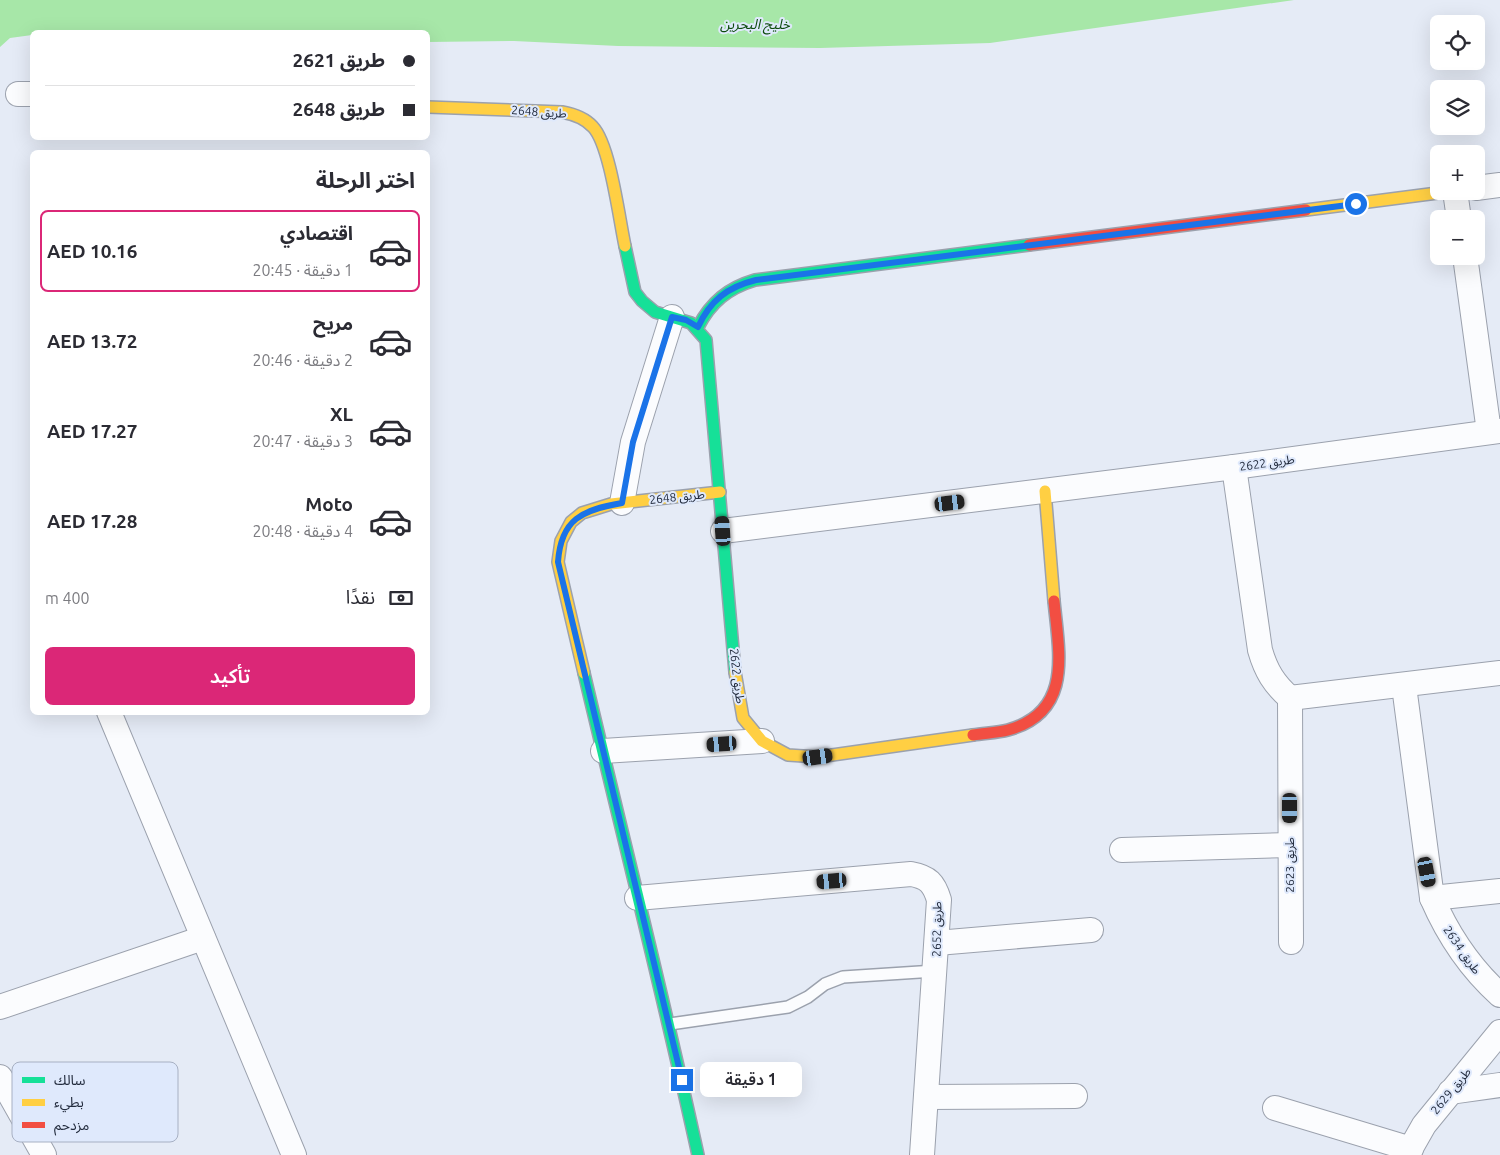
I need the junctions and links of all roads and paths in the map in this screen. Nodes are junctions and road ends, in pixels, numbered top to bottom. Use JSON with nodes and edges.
{"nodes":[{"id":1,"x":430,"y":107,"type":"edge"},
{"id":2,"x":1500,"y":185,"type":"edge"},
{"id":3,"x":1485,"y":187,"type":"edge"},
{"id":4,"x":1430,"y":194,"type":"edge"},
{"id":5,"x":1466,"y":265,"type":"edge"},
{"id":6,"x":672,"y":317,"type":"junction"},
{"id":7,"x":698,"y":327,"type":"junction"},
{"id":8,"x":1495,"y":432,"type":"edge"},
{"id":9,"x":1234,"y":467,"type":"junction"},
{"id":10,"x":1045,"y":491,"type":"junction"},
{"id":11,"x":720,"y":492,"type":"junction"},
{"id":12,"x":622,"y":503,"type":"junction"},
{"id":13,"x":723,"y":531,"type":"junction"},
{"id":14,"x":1500,"y":673,"type":"edge"},
{"id":15,"x":1404,"y":686,"type":"junction"},
{"id":16,"x":1290,"y":698,"type":"junction"},
{"id":17,"x":110,"y":715,"type":"edge"},
{"id":18,"x":762,"y":741,"type":"junction"},
{"id":19,"x":603,"y":751,"type":"junction"},
{"id":20,"x":1290,"y":845,"type":"junction"},
{"id":21,"x":1122,"y":850,"type":"dead end"},
{"id":22,"x":1500,"y":891,"type":"edge"},
{"id":23,"x":637,"y":898,"type":"junction"},
{"id":24,"x":1432,"y":898,"type":"junction"},
{"id":25,"x":1091,"y":930,"type":"dead end"},
{"id":26,"x":203,"y":938,"type":"junction"},
{"id":27,"x":1291,"y":942,"type":"dead end"},
{"id":28,"x":937,"y":943,"type":"junction"},
{"id":29,"x":935,"y":971,"type":"junction"},
{"id":30,"x":1500,"y":995,"type":"edge"},
{"id":31,"x":0,"y":1007,"type":"edge"},
{"id":32,"x":670,"y":1024,"type":"junction"},
{"id":33,"x":1500,"y":1032,"type":"edge"},
{"id":34,"x":0,"y":1077,"type":"edge"},
{"id":35,"x":1500,"y":1084,"type":"edge"},
{"id":36,"x":1450,"y":1092,"type":"junction"},
{"id":37,"x":1075,"y":1096,"type":"dead end"},
{"id":38,"x":12,"y":1098,"type":"edge"},
{"id":39,"x":926,"y":1098,"type":"junction"},
{"id":40,"x":1275,"y":1108,"type":"dead end"},
{"id":41,"x":37,"y":1142,"type":"edge"},
{"id":42,"x":1409,"y":1152,"type":"edge"},
{"id":43,"x":44,"y":1155,"type":"edge"},
{"id":44,"x":294,"y":1155,"type":"edge"},
{"id":45,"x":698,"y":1155,"type":"edge"},
{"id":46,"x":922,"y":1155,"type":"edge"}],
"edges":[{"from":1,"to":6,"type":"street","name":"طريق 2648"},
{"from":2,"to":3,"type":"street"},
{"from":4,"to":7,"type":"street"},
{"from":5,"to":8,"type":"street","name":"طريق 2622"},
{"from":6,"to":7,"type":"street","name":"طريق 2648"},
{"from":6,"to":12,"type":"street"},
{"from":7,"to":11,"type":"street","name":"طريق 2648"},
{"from":8,"to":9,"type":"street","name":"طريق 2622"},
{"from":9,"to":10,"type":"street","name":"طريق 2622"},
{"from":9,"to":16,"type":"street"},
{"from":10,"to":13,"type":"street","name":"طريق 2622"},
{"from":10,"to":18,"type":"street","name":"طريق 2622"},
{"from":11,"to":12,"type":"street","name":"طريق 2648"},
{"from":11,"to":13,"type":"street","name":"طريق 2648"},
{"from":12,"to":19,"type":"street","name":"طريق 2648"},
{"from":13,"to":18,"type":"street","name":"طريق 2622"},
{"from":14,"to":15,"type":"street"},
{"from":15,"to":16,"type":"street"},
{"from":15,"to":24,"type":"street"},
{"from":16,"to":20,"type":"street","name":"طريق 2623"},
{"from":17,"to":26,"type":"street"},
{"from":18,"to":19,"type":"street"},
{"from":19,"to":23,"type":"street","name":"طريق 2648"},
{"from":20,"to":21,"type":"street"},
{"from":20,"to":27,"type":"street","name":"طريق 2623"},
{"from":22,"to":24,"type":"street"},
{"from":23,"to":28,"type":"street","name":"طريق 2652"},
{"from":23,"to":32,"type":"street","name":"طريق 2648"},
{"from":24,"to":30,"type":"street","name":"طريق 2634"},
{"from":25,"to":28,"type":"street"},
{"from":26,"to":31,"type":"street"},
{"from":26,"to":44,"type":"street"},
{"from":28,"to":29,"type":"street","name":"طريق 2652"},
{"from":29,"to":32,"type":"lane"},
{"from":29,"to":39,"type":"street","name":"طريق 2652"},
{"from":32,"to":45,"type":"street","name":"طريق 2648"},
{"from":33,"to":36,"type":"street","name":"طريق 2629"},
{"from":34,"to":38,"type":"street"},
{"from":35,"to":36,"type":"street"},
{"from":36,"to":42,"type":"street","name":"طريق 2629"},
{"from":37,"to":39,"type":"street"},
{"from":39,"to":46,"type":"street","name":"طريق 2652"},
{"from":40,"to":42,"type":"street"},
{"from":41,"to":43,"type":"street"}]}
